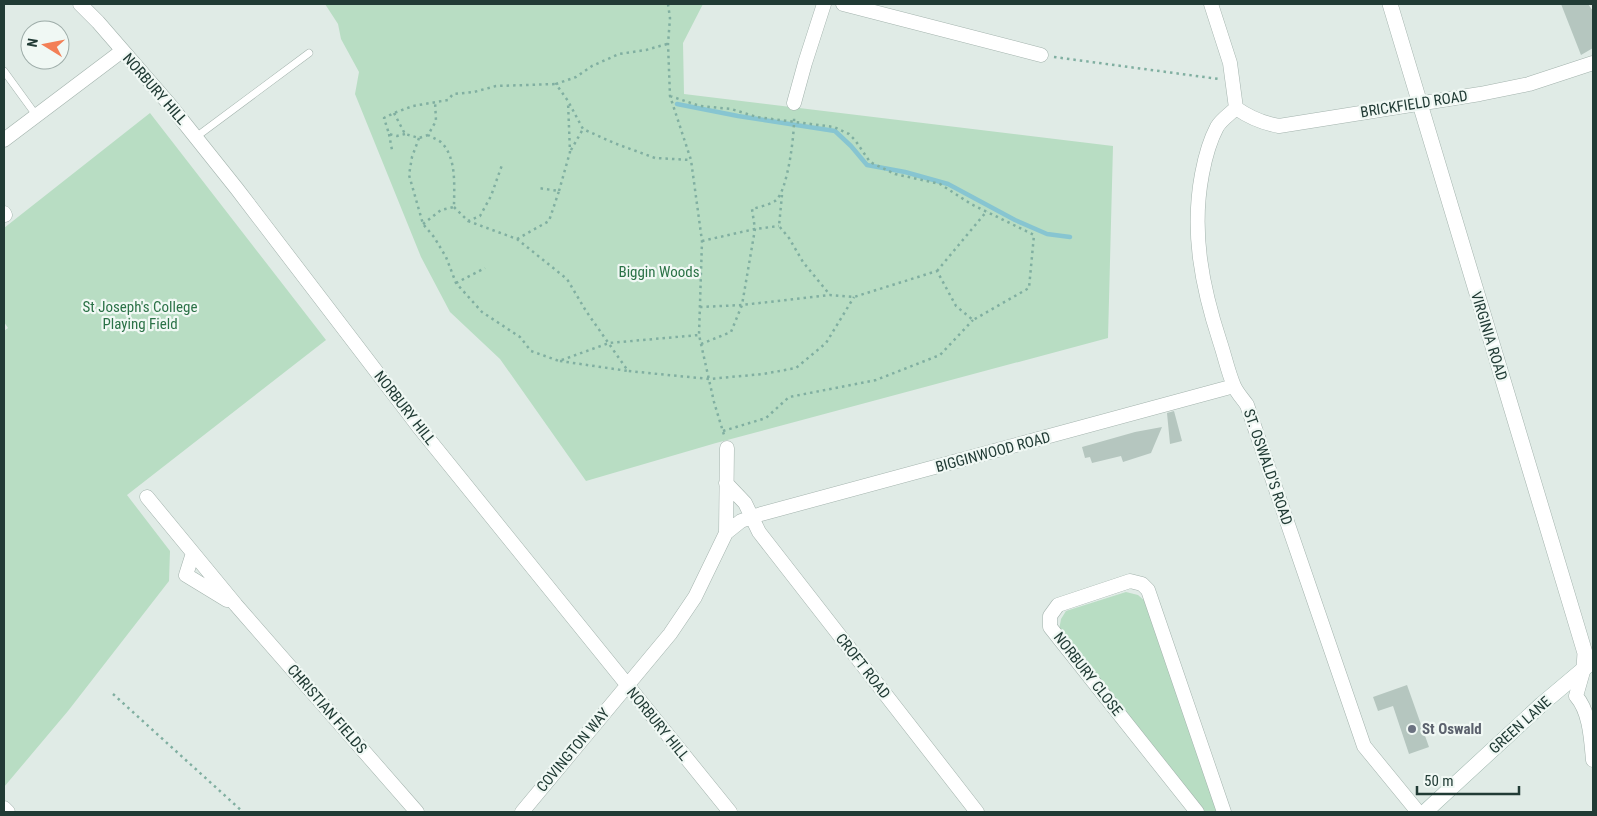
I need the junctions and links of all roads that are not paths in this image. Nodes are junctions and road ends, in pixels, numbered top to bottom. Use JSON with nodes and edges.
{"nodes":[{"id":1,"x":80,"y":4,"type":"edge"},
{"id":2,"x":824,"y":4,"type":"edge"},
{"id":3,"x":843,"y":4,"type":"edge"},
{"id":4,"x":1211,"y":4,"type":"edge"},
{"id":5,"x":1390,"y":4,"type":"edge"},
{"id":6,"x":122,"y":51,"type":"junction"},
{"id":7,"x":309,"y":53,"type":"dead end"},
{"id":8,"x":1041,"y":55,"type":"road end"},
{"id":9,"x":1593,"y":63,"type":"edge"},
{"id":10,"x":4,"y":71,"type":"edge"},
{"id":11,"x":794,"y":103,"type":"road end"},
{"id":12,"x":1420,"y":104,"type":"junction"},
{"id":13,"x":1236,"y":108,"type":"junction"},
{"id":14,"x":36,"y":115,"type":"junction"},
{"id":15,"x":196,"y":137,"type":"junction"},
{"id":16,"x":4,"y":140,"type":"edge"},
{"id":17,"x":1234,"y":386,"type":"junction"},
{"id":18,"x":727,"y":445,"type":"road end"},
{"id":19,"x":726,"y":483,"type":"junction"},
{"id":20,"x":147,"y":497,"type":"dead end"},
{"id":21,"x":752,"y":518,"type":"junction"},
{"id":22,"x":726,"y":533,"type":"junction"},
{"id":23,"x":193,"y":553,"type":"junction"},
{"id":24,"x":236,"y":605,"type":"junction"},
{"id":25,"x":1589,"y":664,"type":"edge"},
{"id":26,"x":627,"y":685,"type":"junction"},
{"id":27,"x":1593,"y":760,"type":"edge"},
{"id":28,"x":4,"y":808,"type":"edge"},
{"id":29,"x":8,"y":812,"type":"edge"},
{"id":30,"x":417,"y":812,"type":"edge"},
{"id":31,"x":522,"y":812,"type":"edge"},
{"id":32,"x":730,"y":812,"type":"edge"},
{"id":33,"x":978,"y":812,"type":"edge"},
{"id":34,"x":1197,"y":812,"type":"edge"},
{"id":35,"x":1224,"y":812,"type":"edge"},
{"id":36,"x":1418,"y":812,"type":"edge"},
{"id":37,"x":1425,"y":812,"type":"edge"}],
"edges":[{"from":1,"to":6,"type":"street","name":"NORBURY HILL"},
{"from":2,"to":11,"type":"street"},
{"from":3,"to":8,"type":"street"},
{"from":4,"to":13,"type":"street"},
{"from":5,"to":12,"type":"street","name":"VIRGINIA ROAD"},
{"from":6,"to":14,"type":"street"},
{"from":6,"to":15,"type":"street","name":"NORBURY HILL"},
{"from":7,"to":15,"type":"lane"},
{"from":9,"to":12,"type":"street","name":"BRICKFIELD ROAD"},
{"from":10,"to":14,"type":"lane"},
{"from":12,"to":13,"type":"street","name":"BRICKFIELD ROAD"},
{"from":12,"to":25,"type":"street","name":"VIRGINIA ROAD"},
{"from":13,"to":17,"type":"street","name":"ST. OSWALD'S ROAD"},
{"from":14,"to":16,"type":"street"},
{"from":15,"to":26,"type":"street","name":"NORBURY HILL"},
{"from":17,"to":21,"type":"street","name":"BIGGINWOOD ROAD"},
{"from":17,"to":36,"type":"street","name":"ST. OSWALD'S ROAD"},
{"from":18,"to":19,"type":"street","name":"COVINGTON WAY"},
{"from":19,"to":21,"type":"street","name":"CROFT ROAD"},
{"from":19,"to":22,"type":"street","name":"COVINGTON WAY"},
{"from":20,"to":23,"type":"street","name":"CHRISTIAN FIELDS"},
{"from":21,"to":22,"type":"street","name":"BIGGINWOOD ROAD"},
{"from":21,"to":33,"type":"street","name":"CROFT ROAD"},
{"from":22,"to":26,"type":"street","name":"COVINGTON WAY"},
{"from":23,"to":24,"type":"street","name":"CHRISTIAN FIELDS"},
{"from":23,"to":24,"type":"street","name":"CHRISTIAN FIELDS"},
{"from":24,"to":30,"type":"street","name":"CHRISTIAN FIELDS"},
{"from":25,"to":27,"type":"street"},
{"from":25,"to":37,"type":"street","name":"GREEN LANE"},
{"from":26,"to":31,"type":"street","name":"COVINGTON WAY"},
{"from":26,"to":32,"type":"street","name":"NORBURY HILL"},
{"from":28,"to":29,"type":"street"},
{"from":34,"to":35,"type":"street","name":"NORBURY CLOSE"}]}
